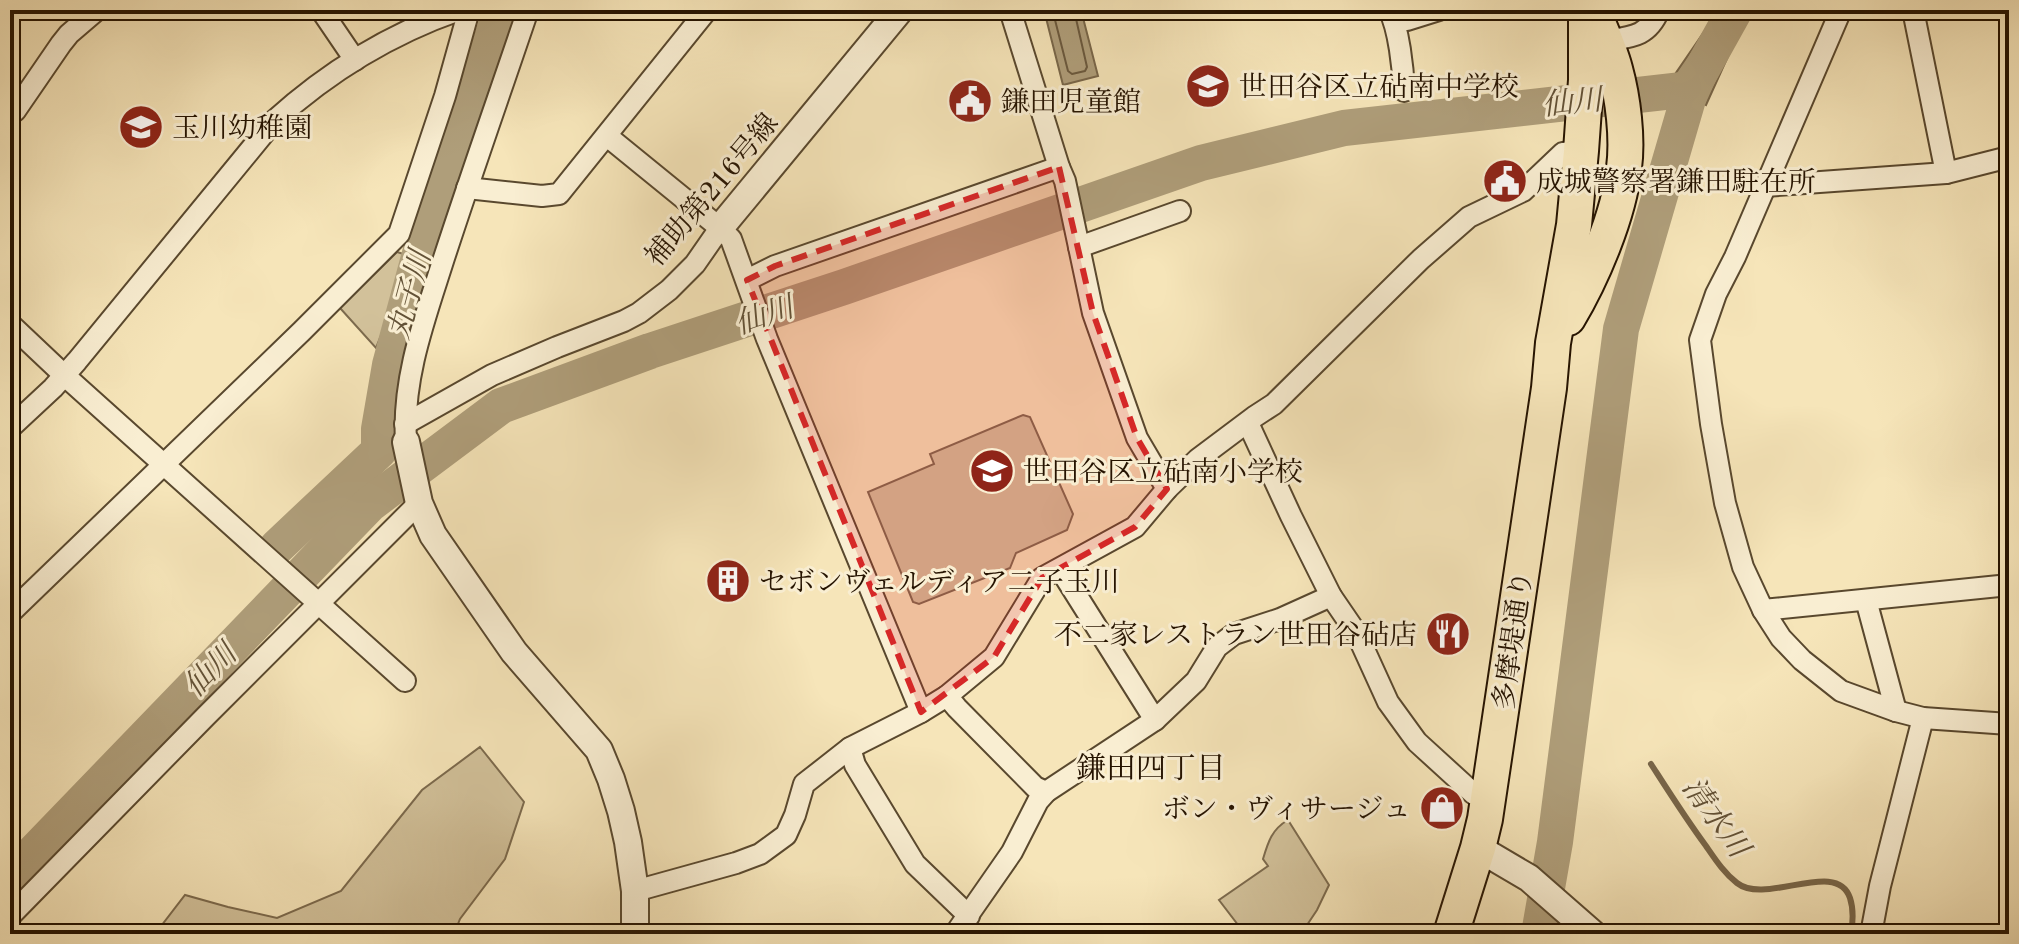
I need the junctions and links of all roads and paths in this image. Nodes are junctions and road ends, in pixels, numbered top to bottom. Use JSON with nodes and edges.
{"nodes":[{"id":1,"x":97,"y":10,"type":"edge"},
{"id":2,"x":321,"y":10,"type":"edge"},
{"id":3,"x":459,"y":10,"type":"edge"},
{"id":4,"x":469,"y":10,"type":"edge"},
{"id":5,"x":528,"y":10,"type":"edge"},
{"id":6,"x":707,"y":10,"type":"edge"},
{"id":7,"x":900,"y":10,"type":"edge"},
{"id":8,"x":1010,"y":10,"type":"edge"},
{"id":9,"x":1439,"y":10,"type":"edge"},
{"id":10,"x":1586,"y":10,"type":"edge"},
{"id":11,"x":1659,"y":10,"type":"edge"},
{"id":12,"x":1841,"y":10,"type":"edge"},
{"id":13,"x":1913,"y":10,"type":"edge"},
{"id":14,"x":1392,"y":14,"type":"edge"},
{"id":15,"x":1599,"y":25,"type":"edge"},
{"id":16,"x":355,"y":60,"type":"junction"},
{"id":17,"x":1404,"y":91,"type":"dead end"},
{"id":18,"x":15,"y":111,"type":"dead end"},
{"id":19,"x":607,"y":136,"type":"junction"},
{"id":20,"x":1582,"y":139,"type":"junction"},
{"id":21,"x":2009,"y":157,"type":"edge"},
{"id":22,"x":1946,"y":173,"type":"junction"},
{"id":23,"x":1062,"y":174,"type":"junction"},
{"id":24,"x":1765,"y":186,"type":"junction"},
{"id":25,"x":467,"y":188,"type":"junction"},
{"id":26,"x":1180,"y":211,"type":"dead end"},
{"id":27,"x":720,"y":228,"type":"junction"},
{"id":28,"x":1077,"y":240,"type":"junction"},
{"id":29,"x":748,"y":285,"type":"junction"},
{"id":30,"x":10,"y":324,"type":"edge"},
{"id":31,"x":1553,"y":343,"type":"junction"},
{"id":32,"x":64,"y":375,"type":"junction"},
{"id":33,"x":1248,"y":423,"type":"junction"},
{"id":34,"x":10,"y":428,"type":"edge"},
{"id":35,"x":405,"y":433,"type":"junction"},
{"id":36,"x":164,"y":464,"type":"junction"},
{"id":37,"x":1167,"y":489,"type":"junction"},
{"id":38,"x":419,"y":503,"type":"junction"},
{"id":39,"x":1060,"y":569,"type":"junction"},
{"id":40,"x":2009,"y":585,"type":"edge"},
{"id":41,"x":1331,"y":596,"type":"junction"},
{"id":42,"x":1866,"y":600,"type":"junction"},
{"id":43,"x":320,"y":603,"type":"junction"},
{"id":44,"x":1763,"y":610,"type":"junction"},
{"id":45,"x":10,"y":613,"type":"edge"},
{"id":46,"x":405,"y":681,"type":"dead end"},
{"id":47,"x":947,"y":696,"type":"junction"},
{"id":48,"x":1896,"y":711,"type":"junction"},
{"id":49,"x":921,"y":712,"type":"junction"},
{"id":50,"x":1923,"y":718,"type":"junction"},
{"id":51,"x":1155,"y":720,"type":"junction"},
{"id":52,"x":2009,"y":724,"type":"edge"},
{"id":53,"x":850,"y":748,"type":"junction"},
{"id":54,"x":1046,"y":792,"type":"junction"},
{"id":55,"x":1488,"y":797,"type":"junction"},
{"id":56,"x":1487,"y":853,"type":"junction"},
{"id":57,"x":635,"y":891,"type":"junction"},
{"id":58,"x":10,"y":916,"type":"edge"},
{"id":59,"x":969,"y":916,"type":"junction"},
{"id":60,"x":635,"y":934,"type":"edge"},
{"id":61,"x":955,"y":934,"type":"edge"},
{"id":62,"x":1451,"y":934,"type":"edge"},
{"id":63,"x":1593,"y":934,"type":"edge"},
{"id":64,"x":1871,"y":934,"type":"edge"}],
"edges":[{"from":1,"to":18,"type":"street"},
{"from":2,"to":16,"type":"street"},
{"from":3,"to":16,"type":"street"},
{"from":4,"to":36,"type":"street"},
{"from":5,"to":25,"type":"street"},
{"from":6,"to":19,"type":"street"},
{"from":7,"to":27,"type":"street","name":"補助第216号線"},
{"from":8,"to":23,"type":"street"},
{"from":9,"to":14,"type":"street"},
{"from":10,"to":20,"type":"main road","name":"多摩堤通り"},
{"from":11,"to":15,"type":"street"},
{"from":12,"to":24,"type":"street"},
{"from":13,"to":22,"type":"street"},
{"from":14,"to":17,"type":"street"},
{"from":15,"to":31,"type":"main road","name":"多摩堤通り"},
{"from":16,"to":32,"type":"street"},
{"from":19,"to":25,"type":"street"},
{"from":19,"to":27,"type":"street"},
{"from":20,"to":31,"type":"main road","name":"多摩堤通り"},
{"from":20,"to":33,"type":"street"},
{"from":21,"to":22,"type":"street"},
{"from":22,"to":24,"type":"street"},
{"from":23,"to":28,"type":"street"},
{"from":23,"to":29,"type":"street"},
{"from":24,"to":44,"type":"street"},
{"from":25,"to":35,"type":"street"},
{"from":26,"to":28,"type":"street"},
{"from":27,"to":29,"type":"street"},
{"from":27,"to":35,"type":"street","name":"補助第216号線"},
{"from":28,"to":37,"type":"street"},
{"from":29,"to":49,"type":"street"},
{"from":30,"to":32,"type":"street"},
{"from":31,"to":55,"type":"main road","name":"多摩堤通り"},
{"from":32,"to":34,"type":"street"},
{"from":32,"to":36,"type":"street"},
{"from":33,"to":37,"type":"street"},
{"from":33,"to":41,"type":"street"},
{"from":35,"to":38,"type":"street"},
{"from":36,"to":43,"type":"street"},
{"from":36,"to":45,"type":"street"},
{"from":37,"to":39,"type":"street"},
{"from":38,"to":43,"type":"street"},
{"from":38,"to":57,"type":"street"},
{"from":39,"to":47,"type":"street"},
{"from":39,"to":51,"type":"street"},
{"from":40,"to":42,"type":"street"},
{"from":41,"to":51,"type":"street"},
{"from":41,"to":55,"type":"street"},
{"from":42,"to":44,"type":"street"},
{"from":42,"to":48,"type":"street"},
{"from":43,"to":46,"type":"street"},
{"from":43,"to":58,"type":"street"},
{"from":44,"to":48,"type":"street"},
{"from":47,"to":49,"type":"street"},
{"from":47,"to":54,"type":"street"},
{"from":48,"to":50,"type":"street"},
{"from":49,"to":53,"type":"street"},
{"from":50,"to":52,"type":"street"},
{"from":50,"to":64,"type":"street"},
{"from":51,"to":54,"type":"street"},
{"from":53,"to":57,"type":"street"},
{"from":53,"to":59,"type":"street"},
{"from":54,"to":59,"type":"street"},
{"from":55,"to":56,"type":"main road","name":"多摩堤通り"},
{"from":56,"to":62,"type":"main road","name":"多摩堤通り"},
{"from":56,"to":63,"type":"street"},
{"from":57,"to":60,"type":"street"},
{"from":59,"to":61,"type":"street"}]}
